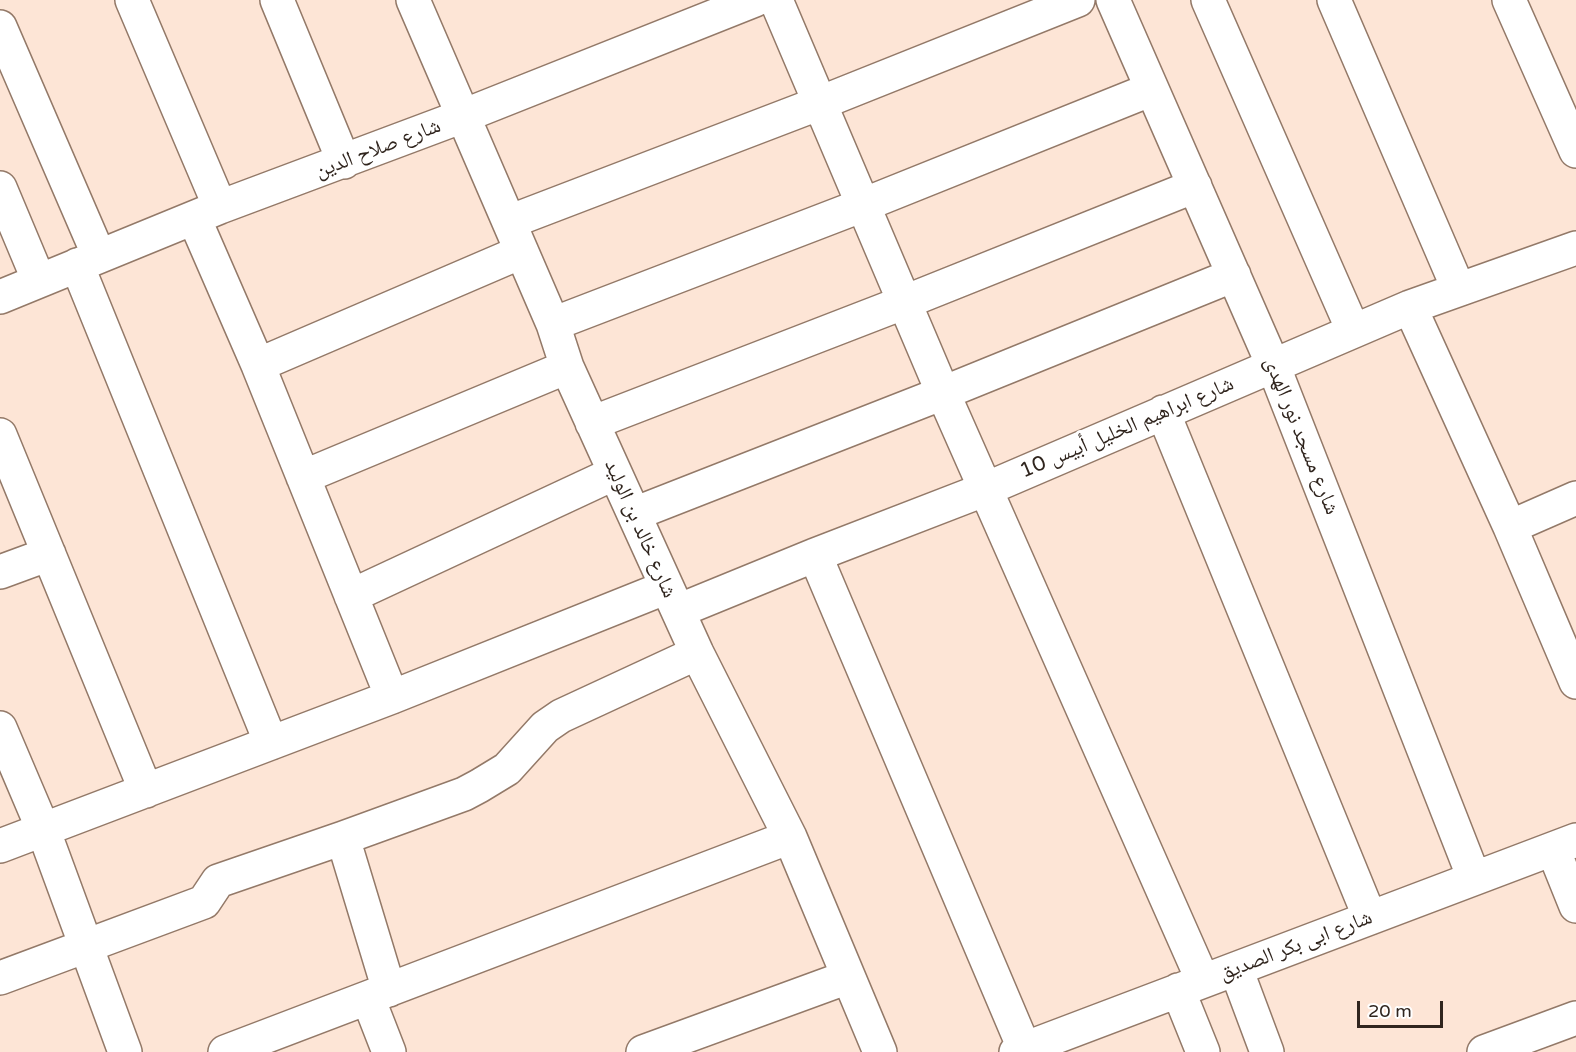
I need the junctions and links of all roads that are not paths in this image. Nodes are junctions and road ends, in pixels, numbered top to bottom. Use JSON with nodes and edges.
{"nodes":[{"id":1,"x":132,"y":0,"type":"edge"},
{"id":2,"x":277,"y":0,"type":"edge"},
{"id":3,"x":413,"y":0,"type":"edge"},
{"id":4,"x":755,"y":0,"type":"edge"},
{"id":5,"x":776,"y":0,"type":"edge"},
{"id":6,"x":1078,"y":0,"type":"edge"},
{"id":7,"x":1113,"y":0,"type":"edge"},
{"id":8,"x":1208,"y":0,"type":"edge"},
{"id":9,"x":1334,"y":0,"type":"edge"},
{"id":10,"x":1509,"y":0,"type":"edge"},
{"id":11,"x":0,"y":27,"type":"edge"},
{"id":12,"x":1152,"y":89,"type":"junction"},
{"id":13,"x":820,"y":103,"type":"junction"},
{"id":14,"x":463,"y":116,"type":"junction"},
{"id":15,"x":1576,"y":151,"type":"edge"},
{"id":16,"x":344,"y":162,"type":"junction"},
{"id":17,"x":1195,"y":186,"type":"junction"},
{"id":18,"x":0,"y":188,"type":"edge"},
{"id":19,"x":863,"y":205,"type":"junction"},
{"id":20,"x":207,"y":213,"type":"junction"},
{"id":21,"x":515,"y":237,"type":"junction"},
{"id":22,"x":1576,"y":248,"type":"edge"},
{"id":23,"x":88,"y":261,"type":"junction"},
{"id":24,"x":1234,"y":275,"type":"junction"},
{"id":25,"x":39,"y":281,"type":"junction"},
{"id":26,"x":1458,"y":288,"type":"junction"},
{"id":27,"x":0,"y":297,"type":"edge"},
{"id":28,"x":905,"y":302,"type":"junction"},
{"id":29,"x":1410,"y":307,"type":"junction"},
{"id":30,"x":553,"y":324,"type":"junction"},
{"id":31,"x":1353,"y":330,"type":"junction"},
{"id":32,"x":258,"y":365,"type":"junction"},
{"id":33,"x":1273,"y":365,"type":"junction"},
{"id":34,"x":567,"y":366,"type":"junction"},
{"id":35,"x":944,"y":393,"type":"junction"},
{"id":36,"x":1163,"y":412,"type":"junction"},
{"id":37,"x":592,"y":423,"type":"junction"},
{"id":38,"x":0,"y":435,"type":"edge"},
{"id":39,"x":615,"y":473,"type":"junction"},
{"id":40,"x":303,"y":477,"type":"junction"},
{"id":41,"x":986,"y":489,"type":"junction"},
{"id":42,"x":1576,"y":498,"type":"edge"},
{"id":43,"x":634,"y":514,"type":"junction"},
{"id":44,"x":1510,"y":527,"type":"junction"},
{"id":45,"x":49,"y":554,"type":"junction"},
{"id":46,"x":815,"y":555,"type":"junction"},
{"id":47,"x":0,"y":572,"type":"edge"},
{"id":48,"x":351,"y":596,"type":"junction"},
{"id":49,"x":672,"y":599,"type":"junction"},
{"id":50,"x":696,"y":653,"type":"junction"},
{"id":51,"x":1576,"y":681,"type":"edge"},
{"id":52,"x":392,"y":697,"type":"junction"},
{"id":53,"x":0,"y":728,"type":"edge"},
{"id":54,"x":271,"y":743,"type":"junction"},
{"id":55,"x":146,"y":791,"type":"junction"},
{"id":56,"x":43,"y":829,"type":"junction"},
{"id":57,"x":790,"y":837,"type":"junction"},
{"id":58,"x":343,"y":838,"type":"junction"},
{"id":59,"x":1564,"y":844,"type":"edge"},
{"id":60,"x":0,"y":846,"type":"edge"},
{"id":61,"x":1474,"y":879,"type":"junction"},
{"id":62,"x":1576,"y":906,"type":"edge"},
{"id":63,"x":1370,"y":918,"type":"junction"},
{"id":64,"x":86,"y":946,"type":"junction"},
{"id":65,"x":1236,"y":969,"type":"junction"},
{"id":66,"x":848,"y":976,"type":"junction"},
{"id":67,"x":0,"y":978,"type":"edge"},
{"id":68,"x":1191,"y":986,"type":"junction"},
{"id":69,"x":378,"y":994,"type":"junction"},
{"id":70,"x":1576,"y":1018,"type":"edge"},
{"id":71,"x":1020,"y":1050,"type":"edge"},
{"id":72,"x":125,"y":1052,"type":"edge"},
{"id":73,"x":225,"y":1052,"type":"edge"},
{"id":74,"x":389,"y":1052,"type":"edge"},
{"id":75,"x":643,"y":1052,"type":"edge"},
{"id":76,"x":880,"y":1052,"type":"edge"},
{"id":77,"x":1203,"y":1052,"type":"edge"},
{"id":78,"x":1267,"y":1052,"type":"edge"},
{"id":79,"x":1484,"y":1052,"type":"edge"}],
"edges":[{"from":1,"to":20,"type":"street"},
{"from":2,"to":16,"type":"street"},
{"from":3,"to":14,"type":"street","name":"شارع خالد بن الوليد"},
{"from":4,"to":14,"type":"street","name":"شارع صلاح الدين"},
{"from":5,"to":13,"type":"street"},
{"from":6,"to":13,"type":"street"},
{"from":7,"to":12,"type":"street","name":"شارع مسجد نور الهدى"},
{"from":8,"to":31,"type":"street"},
{"from":9,"to":26,"type":"street"},
{"from":10,"to":15,"type":"street"},
{"from":11,"to":23,"type":"street"},
{"from":12,"to":17,"type":"street","name":"شارع مسجد نور الهدى"},
{"from":12,"to":19,"type":"street"},
{"from":13,"to":19,"type":"street"},
{"from":13,"to":21,"type":"street"},
{"from":14,"to":16,"type":"street","name":"شارع صلاح الدين"},
{"from":14,"to":21,"type":"street","name":"شارع خالد بن الوليد"},
{"from":16,"to":20,"type":"street","name":"شارع صلاح الدين"},
{"from":17,"to":24,"type":"street","name":"شارع مسجد نور الهدى"},
{"from":17,"to":28,"type":"street"},
{"from":18,"to":25,"type":"street"},
{"from":19,"to":28,"type":"street"},
{"from":19,"to":30,"type":"street"},
{"from":20,"to":23,"type":"street","name":"شارع صلاح الدين"},
{"from":20,"to":32,"type":"street"},
{"from":21,"to":30,"type":"street","name":"شارع خالد بن الوليد"},
{"from":21,"to":32,"type":"street"},
{"from":22,"to":26,"type":"street","name":"شارع ابراهيم الخليل أبيس 10"},
{"from":23,"to":25,"type":"street","name":"شارع صلاح الدين"},
{"from":23,"to":54,"type":"street"},
{"from":24,"to":33,"type":"street","name":"شارع مسجد نور الهدى"},
{"from":24,"to":35,"type":"street"},
{"from":25,"to":27,"type":"street","name":"شارع صلاح الدين"},
{"from":26,"to":29,"type":"street","name":"شارع ابراهيم الخليل أبيس 10"},
{"from":28,"to":35,"type":"street"},
{"from":28,"to":37,"type":"street"},
{"from":29,"to":31,"type":"street","name":"شارع ابراهيم الخليل أبيس 10"},
{"from":29,"to":44,"type":"street"},
{"from":30,"to":34,"type":"street","name":"شارع خالد بن الوليد"},
{"from":31,"to":33,"type":"street","name":"شارع ابراهيم الخليل أبيس 10"},
{"from":32,"to":40,"type":"street"},
{"from":33,"to":36,"type":"street","name":"شارع ابراهيم الخليل أبيس 10"},
{"from":33,"to":61,"type":"street","name":"شارع مسجد نور الهدى"},
{"from":34,"to":37,"type":"street","name":"شارع خالد بن الوليد"},
{"from":34,"to":40,"type":"street"},
{"from":35,"to":41,"type":"street"},
{"from":35,"to":43,"type":"street"},
{"from":36,"to":41,"type":"street","name":"شارع ابراهيم الخليل أبيس 10"},
{"from":36,"to":63,"type":"street"},
{"from":37,"to":39,"type":"street","name":"شارع خالد بن الوليد"},
{"from":38,"to":45,"type":"street"},
{"from":39,"to":43,"type":"street","name":"شارع خالد بن الوليد"},
{"from":39,"to":48,"type":"street"},
{"from":40,"to":48,"type":"street"},
{"from":41,"to":46,"type":"street","name":"شارع ابراهيم الخليل أبيس 10"},
{"from":41,"to":68,"type":"street"},
{"from":42,"to":44,"type":"street"},
{"from":43,"to":49,"type":"street","name":"شارع خالد بن الوليد"},
{"from":44,"to":51,"type":"street"},
{"from":45,"to":47,"type":"street"},
{"from":45,"to":55,"type":"street"},
{"from":46,"to":49,"type":"street","name":"شارع ابراهيم الخليل أبيس 10"},
{"from":46,"to":71,"type":"street"},
{"from":48,"to":52,"type":"street"},
{"from":49,"to":50,"type":"street","name":"شارع خالد بن الوليد"},
{"from":49,"to":52,"type":"street","name":"شارع ابراهيم الخليل أبيس 10"},
{"from":50,"to":57,"type":"street","name":"شارع خالد بن الوليد"},
{"from":50,"to":58,"type":"street"},
{"from":52,"to":54,"type":"street","name":"شارع ابراهيم الخليل أبيس 10"},
{"from":53,"to":56,"type":"street"},
{"from":54,"to":55,"type":"street","name":"شارع ابراهيم الخليل أبيس 10"},
{"from":55,"to":56,"type":"street","name":"شارع ابراهيم الخليل أبيس 10"},
{"from":56,"to":60,"type":"street","name":"شارع ابراهيم الخليل أبيس 10"},
{"from":56,"to":64,"type":"street"},
{"from":57,"to":66,"type":"street","name":"شارع خالد بن الوليد"},
{"from":57,"to":69,"type":"street"},
{"from":58,"to":64,"type":"street"},
{"from":58,"to":69,"type":"street"},
{"from":59,"to":61,"type":"street","name":"شارع ابى بكر الصديق"},
{"from":59,"to":62,"type":"street"},
{"from":61,"to":63,"type":"street","name":"شارع ابى بكر الصديق"},
{"from":63,"to":65,"type":"street","name":"شارع ابى بكر الصديق"},
{"from":64,"to":67,"type":"street"},
{"from":64,"to":72,"type":"street"},
{"from":65,"to":68,"type":"street","name":"شارع ابى بكر الصديق"},
{"from":65,"to":78,"type":"street"},
{"from":66,"to":75,"type":"street"},
{"from":66,"to":76,"type":"street","name":"شارع خالد بن الوليد"},
{"from":68,"to":71,"type":"street","name":"شارع ابى بكر الصديق"},
{"from":68,"to":77,"type":"street"},
{"from":69,"to":73,"type":"street"},
{"from":69,"to":74,"type":"street"},
{"from":70,"to":79,"type":"street"}]}
